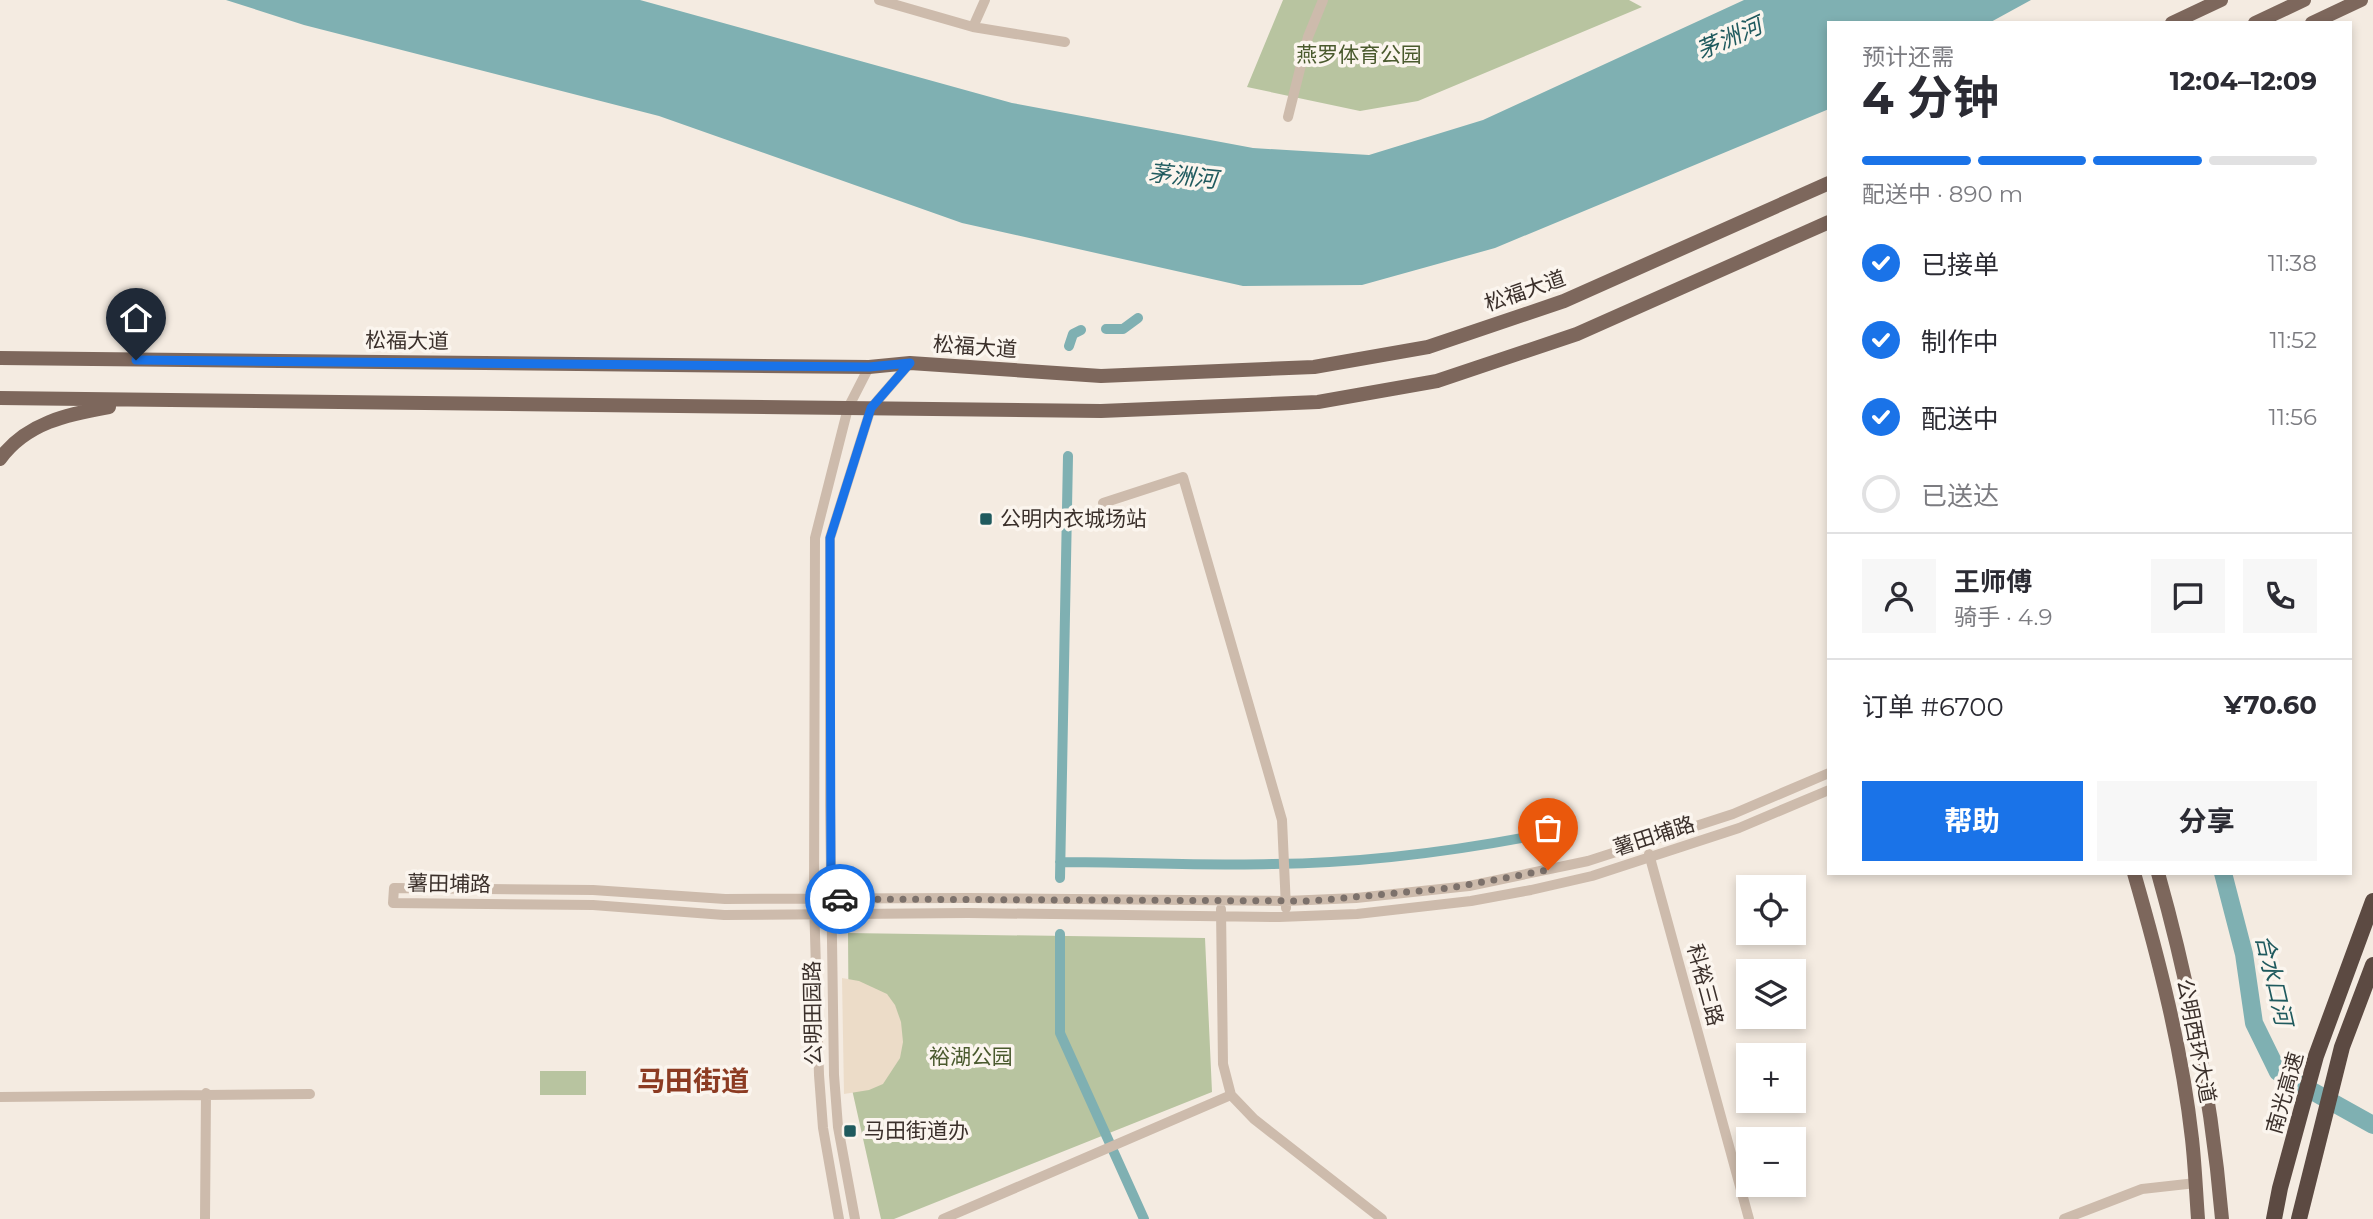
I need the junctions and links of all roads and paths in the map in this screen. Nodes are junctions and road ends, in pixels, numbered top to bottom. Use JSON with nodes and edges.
{"nodes":[{"id":1,"x":879,"y":0,"type":"edge"},
{"id":2,"x":985,"y":0,"type":"edge"},
{"id":3,"x":1324,"y":0,"type":"edge"},
{"id":4,"x":2221,"y":0,"type":"edge"},
{"id":5,"x":2304,"y":0,"type":"edge"},
{"id":6,"x":2361,"y":0,"type":"edge"},
{"id":7,"x":2176,"y":21,"type":"edge"},
{"id":8,"x":2259,"y":21,"type":"edge"},
{"id":9,"x":2316,"y":21,"type":"edge"},
{"id":10,"x":974,"y":27,"type":"junction"},
{"id":11,"x":1065,"y":42,"type":"dead end"},
{"id":12,"x":1288,"y":117,"type":"dead end"},
{"id":13,"x":1827,"y":184,"type":"edge"},
{"id":14,"x":1827,"y":223,"type":"edge"},
{"id":15,"x":0,"y":358,"type":"edge"},
{"id":16,"x":910,"y":363,"type":"junction"},
{"id":17,"x":869,"y":367,"type":"junction"},
{"id":18,"x":0,"y":398,"type":"edge"},
{"id":19,"x":139,"y":401,"type":"junction"},
{"id":20,"x":848,"y":408,"type":"junction"},
{"id":21,"x":871,"y":408,"type":"junction"},
{"id":22,"x":0,"y":459,"type":"edge"},
{"id":23,"x":1103,"y":503,"type":"dead end"},
{"id":24,"x":1827,"y":774,"type":"edge"},
{"id":25,"x":1827,"y":791,"type":"edge"},
{"id":26,"x":1646,"y":842,"type":"junction"},
{"id":27,"x":1650,"y":857,"type":"junction"},
{"id":28,"x":2135,"y":875,"type":"edge"},
{"id":29,"x":2159,"y":875,"type":"edge"},
{"id":30,"x":814,"y":899,"type":"junction"},
{"id":31,"x":831,"y":899,"type":"junction"},
{"id":32,"x":1221,"y":901,"type":"junction"},
{"id":33,"x":1286,"y":901,"type":"junction"},
{"id":34,"x":2373,"y":901,"type":"edge"},
{"id":35,"x":814,"y":914,"type":"junction"},
{"id":36,"x":831,"y":914,"type":"junction"},
{"id":37,"x":1221,"y":916,"type":"junction"},
{"id":38,"x":1286,"y":917,"type":"junction"},
{"id":39,"x":2373,"y":965,"type":"edge"},
{"id":40,"x":206,"y":1093,"type":"junction"},
{"id":41,"x":310,"y":1094,"type":"dead end"},
{"id":42,"x":1231,"y":1095,"type":"junction"},
{"id":43,"x":0,"y":1097,"type":"edge"},
{"id":44,"x":2196,"y":1183,"type":"junction"},
{"id":45,"x":205,"y":1219,"type":"edge"},
{"id":46,"x":839,"y":1219,"type":"edge"},
{"id":47,"x":855,"y":1219,"type":"edge"},
{"id":48,"x":943,"y":1219,"type":"edge"},
{"id":49,"x":1382,"y":1219,"type":"edge"},
{"id":50,"x":1749,"y":1219,"type":"edge"},
{"id":51,"x":2064,"y":1219,"type":"edge"},
{"id":52,"x":2198,"y":1219,"type":"edge"},
{"id":53,"x":2222,"y":1219,"type":"edge"},
{"id":54,"x":2274,"y":1219,"type":"edge"},
{"id":55,"x":2299,"y":1219,"type":"edge"}],
"edges":[{"from":1,"to":10,"type":"street"},
{"from":2,"to":10,"type":"street"},
{"from":3,"to":12,"type":"street"},
{"from":4,"to":7,"type":"main road"},
{"from":5,"to":8,"type":"main road"},
{"from":6,"to":9,"type":"main road"},
{"from":10,"to":11,"type":"street"},
{"from":13,"to":16,"type":"main road","name":"松福大道"},
{"from":14,"to":21,"type":"main road"},
{"from":15,"to":17,"type":"main road","name":"松福大道"},
{"from":16,"to":17,"type":"main road","name":"松福大道"},
{"from":16,"to":21,"type":"street","name":"公明田园路"},
{"from":17,"to":20,"type":"street","name":"公明田园路"},
{"from":18,"to":19,"type":"main road"},
{"from":19,"to":20,"type":"main road"},
{"from":19,"to":22,"type":"main road"},
{"from":20,"to":21,"type":"main road"},
{"from":20,"to":30,"type":"street","name":"公明田园路"},
{"from":21,"to":31,"type":"street","name":"公明田园路"},
{"from":23,"to":33,"type":"street"},
{"from":24,"to":26,"type":"street","name":"薯田埔路"},
{"from":25,"to":27,"type":"street","name":"薯田埔路"},
{"from":26,"to":27,"type":"street","name":"科裕三路"},
{"from":26,"to":33,"type":"street","name":"薯田埔路"},
{"from":27,"to":38,"type":"street","name":"薯田埔路"},
{"from":27,"to":50,"type":"street","name":"科裕三路"},
{"from":28,"to":44,"type":"main road","name":"公明西环大道"},
{"from":29,"to":53,"type":"main road","name":"公明西环大道"},
{"from":30,"to":31,"type":"street","name":"薯田埔路"},
{"from":30,"to":35,"type":"street","name":"公明田园路"},
{"from":30,"to":35,"type":"street","name":"薯田埔路"},
{"from":31,"to":32,"type":"street","name":"薯田埔路"},
{"from":31,"to":36,"type":"street","name":"公明田园路"},
{"from":32,"to":33,"type":"street","name":"薯田埔路"},
{"from":32,"to":37,"type":"street"},
{"from":33,"to":38,"type":"street"},
{"from":34,"to":54,"type":"highway","name":"南光高速"},
{"from":35,"to":36,"type":"street","name":"薯田埔路"},
{"from":35,"to":46,"type":"street","name":"公明田园路"},
{"from":36,"to":37,"type":"street","name":"薯田埔路"},
{"from":36,"to":47,"type":"street","name":"公明田园路"},
{"from":37,"to":38,"type":"street","name":"薯田埔路"},
{"from":37,"to":42,"type":"street"},
{"from":39,"to":55,"type":"highway","name":"南光高速"},
{"from":40,"to":41,"type":"street"},
{"from":40,"to":43,"type":"street"},
{"from":40,"to":45,"type":"street"},
{"from":42,"to":48,"type":"street"},
{"from":42,"to":49,"type":"street"},
{"from":44,"to":51,"type":"street"},
{"from":44,"to":52,"type":"main road","name":"公明西环大道"}]}
